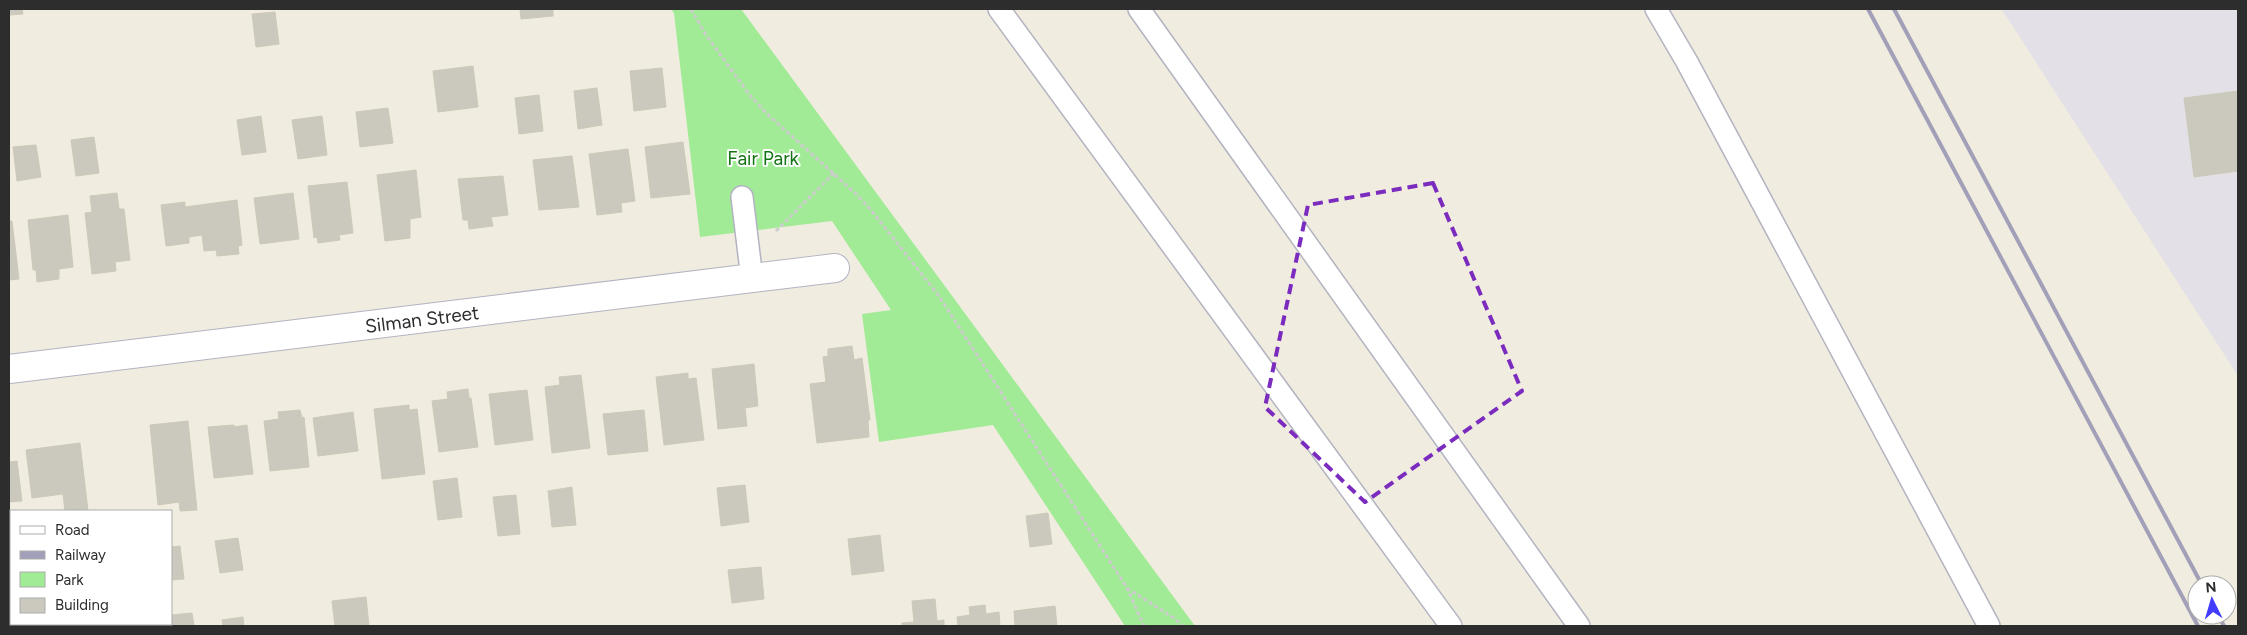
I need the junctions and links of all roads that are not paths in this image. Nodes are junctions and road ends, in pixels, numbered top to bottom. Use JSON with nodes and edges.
{"nodes":[{"id":1,"x":999,"y":9,"type":"edge"},
{"id":2,"x":1138,"y":9,"type":"edge"},
{"id":3,"x":1656,"y":9,"type":"edge"},
{"id":4,"x":742,"y":197,"type":"dead end"},
{"id":5,"x":835,"y":268,"type":"dead end"},
{"id":6,"x":752,"y":279,"type":"junction"},
{"id":7,"x":9,"y":369,"type":"edge"},
{"id":8,"x":1451,"y":626,"type":"edge"},
{"id":9,"x":1579,"y":626,"type":"edge"},
{"id":10,"x":1989,"y":626,"type":"edge"}],
"edges":[{"from":1,"to":8,"type":"lane"},
{"from":2,"to":9,"type":"lane"},
{"from":3,"to":10,"type":"lane"},
{"from":4,"to":6,"type":"lane"},
{"from":5,"to":6,"type":"street","name":"Silman Street"},
{"from":6,"to":7,"type":"street","name":"Silman Street"}]}
